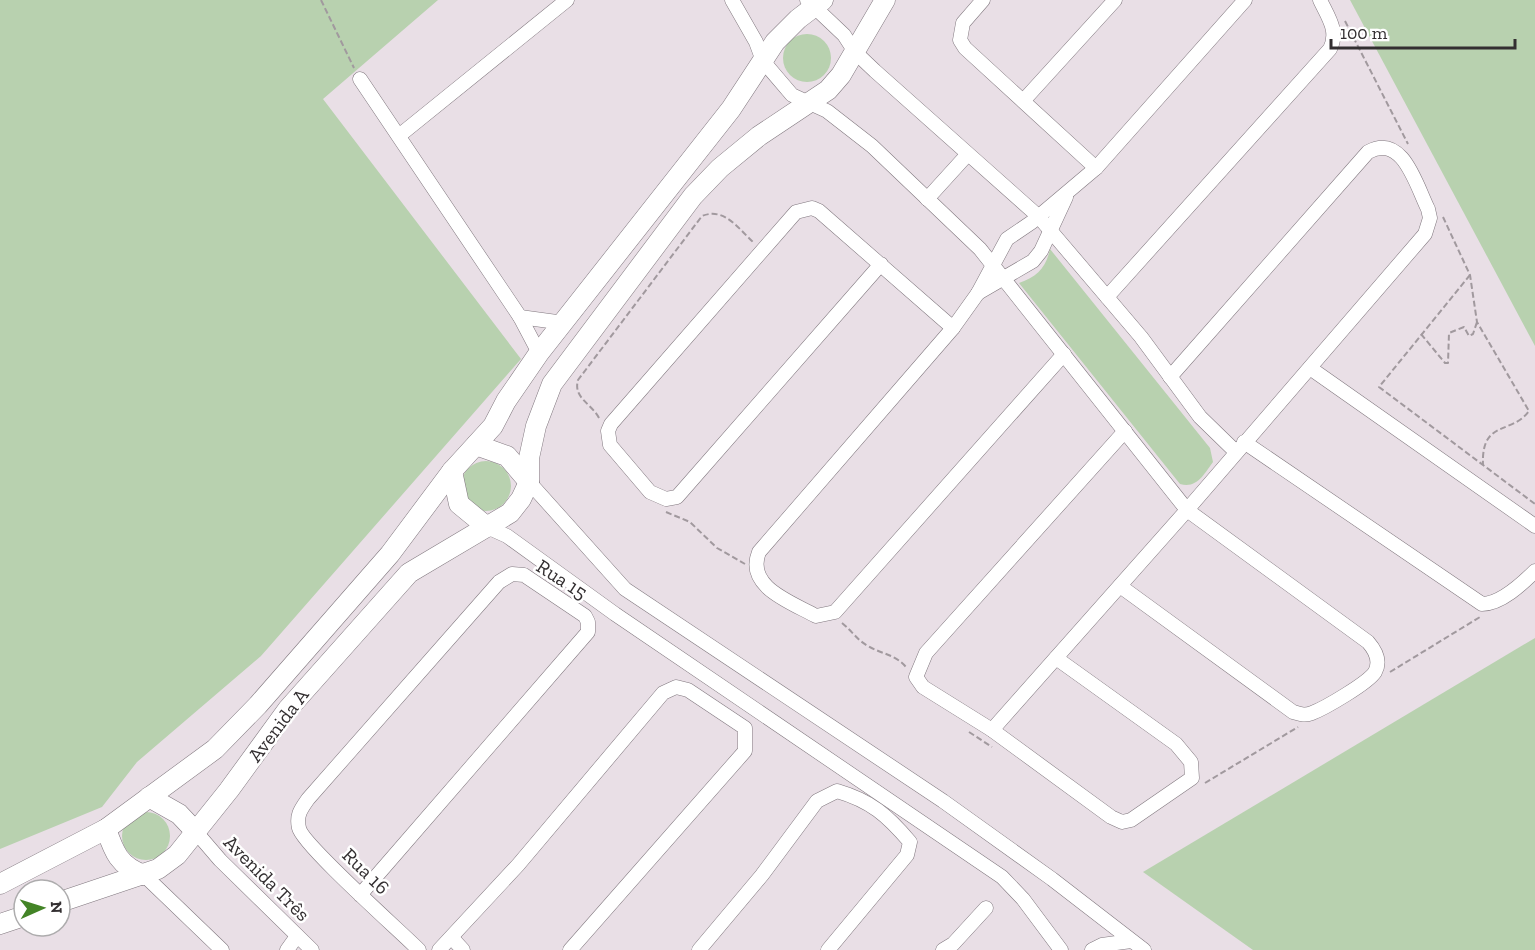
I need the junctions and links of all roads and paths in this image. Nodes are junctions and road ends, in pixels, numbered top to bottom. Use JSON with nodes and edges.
{"nodes":[{"id":1,"x":321,"y":0,"type":"edge"},
{"id":2,"x":567,"y":0,"type":"edge"},
{"id":3,"x":732,"y":0,"type":"edge"},
{"id":4,"x":885,"y":0,"type":"edge"},
{"id":5,"x":983,"y":0,"type":"edge"},
{"id":6,"x":1115,"y":0,"type":"edge"},
{"id":7,"x":1245,"y":0,"type":"edge"},
{"id":8,"x":1320,"y":0,"type":"edge"},
{"id":9,"x":815,"y":2,"type":"edge"},
{"id":10,"x":1344,"y":21,"type":"dead end"},
{"id":11,"x":855,"y":52,"type":"junction"},
{"id":12,"x":763,"y":62,"type":"junction"},
{"id":13,"x":360,"y":79,"type":"joint"},
{"id":14,"x":1024,"y":100,"type":"junction"},
{"id":15,"x":808,"y":104,"type":"junction"},
{"id":16,"x":400,"y":135,"type":"junction"},
{"id":17,"x":1408,"y":145,"type":"dead end"},
{"id":18,"x":967,"y":155,"type":"junction"},
{"id":19,"x":1096,"y":168,"type":"junction"},
{"id":20,"x":1068,"y":193,"type":"junction"},
{"id":21,"x":927,"y":199,"type":"junction"},
{"id":22,"x":1442,"y":215,"type":"dead end"},
{"id":23,"x":1038,"y":216,"type":"junction"},
{"id":24,"x":1049,"y":230,"type":"junction"},
{"id":25,"x":992,"y":263,"type":"junction"},
{"id":26,"x":881,"y":264,"type":"junction"},
{"id":27,"x":1470,"y":275,"type":"junction"},
{"id":28,"x":1002,"y":277,"type":"junction"},
{"id":29,"x":978,"y":293,"type":"junction"},
{"id":30,"x":1107,"y":297,"type":"junction"},
{"id":31,"x":520,"y":316,"type":"junction"},
{"id":32,"x":1477,"y":322,"type":"junction"},
{"id":33,"x":564,"y":323,"type":"junction"},
{"id":34,"x":952,"y":328,"type":"junction"},
{"id":35,"x":1421,"y":334,"type":"junction"},
{"id":36,"x":539,"y":353,"type":"junction"},
{"id":37,"x":1064,"y":354,"type":"junction"},
{"id":38,"x":1310,"y":368,"type":"junction"},
{"id":39,"x":1170,"y":377,"type":"junction"},
{"id":40,"x":493,"y":426,"type":"junction"},
{"id":41,"x":1125,"y":431,"type":"junction"},
{"id":42,"x":476,"y":445,"type":"junction"},
{"id":43,"x":1240,"y":447,"type":"junction"},
{"id":44,"x":1483,"y":465,"type":"junction"},
{"id":45,"x":452,"y":471,"type":"junction"},
{"id":46,"x":529,"y":482,"type":"junction"},
{"id":47,"x":1535,"y":504,"type":"edge"},
{"id":48,"x":1187,"y":510,"type":"junction"},
{"id":49,"x":1535,"y":526,"type":"edge"},
{"id":50,"x":487,"y":527,"type":"junction"},
{"id":51,"x":1535,"y":571,"type":"edge"},
{"id":52,"x":1120,"y":586,"type":"junction"},
{"id":53,"x":1056,"y":658,"type":"junction"},
{"id":54,"x":992,"y":730,"type":"junction"},
{"id":55,"x":149,"y":797,"type":"junction"},
{"id":56,"x":298,"y":814,"type":"joint"},
{"id":57,"x":106,"y":829,"type":"junction"},
{"id":58,"x":196,"y":832,"type":"junction"},
{"id":59,"x":144,"y":874,"type":"junction"},
{"id":60,"x":0,"y":884,"type":"edge"},
{"id":61,"x":360,"y":896,"type":"junction"},
{"id":62,"x":72,"y":899,"type":"edge"},
{"id":63,"x":986,"y":908,"type":"dead end"},
{"id":64,"x":1053,"y":935,"type":"junction"},
{"id":65,"x":297,"y":936,"type":"junction"},
{"id":66,"x":453,"y":939,"type":"junction"},
{"id":67,"x":1131,"y":941,"type":"junction"},
{"id":68,"x":222,"y":950,"type":"edge"},
{"id":69,"x":287,"y":950,"type":"edge"},
{"id":70,"x":312,"y":950,"type":"edge"},
{"id":71,"x":420,"y":950,"type":"edge"},
{"id":72,"x":440,"y":950,"type":"edge"},
{"id":73,"x":463,"y":950,"type":"edge"},
{"id":74,"x":570,"y":950,"type":"edge"},
{"id":75,"x":699,"y":950,"type":"edge"},
{"id":76,"x":828,"y":950,"type":"edge"},
{"id":77,"x":943,"y":950,"type":"edge"},
{"id":78,"x":1053,"y":950,"type":"edge"},
{"id":79,"x":1061,"y":950,"type":"edge"},
{"id":80,"x":1092,"y":950,"type":"edge"},
{"id":81,"x":1144,"y":950,"type":"edge"}],
"edges":[{"from":1,"to":13,"type":"path"},
{"from":2,"to":16,"type":"street"},
{"from":3,"to":12,"type":"street"},
{"from":4,"to":11,"type":"main road"},
{"from":5,"to":14,"type":"street"},
{"from":6,"to":14,"type":"street"},
{"from":7,"to":19,"type":"street"},
{"from":8,"to":30,"type":"street"},
{"from":9,"to":11,"type":"street"},
{"from":9,"to":12,"type":"main road","name":"Avenida A"},
{"from":10,"to":17,"type":"path"},
{"from":11,"to":15,"type":"main road"},
{"from":11,"to":18,"type":"street"},
{"from":12,"to":15,"type":"street"},
{"from":12,"to":33,"type":"main road","name":"Avenida A"},
{"from":13,"to":16,"type":"street"},
{"from":14,"to":19,"type":"street"},
{"from":15,"to":21,"type":"street"},
{"from":15,"to":46,"type":"main road"},
{"from":16,"to":31,"type":"street"},
{"from":18,"to":21,"type":"street"},
{"from":18,"to":23,"type":"street"},
{"from":19,"to":20,"type":"street"},
{"from":20,"to":23,"type":"street"},
{"from":20,"to":24,"type":"street"},
{"from":21,"to":25,"type":"street"},
{"from":22,"to":27,"type":"path"},
{"from":23,"to":24,"type":"street"},
{"from":23,"to":25,"type":"street"},
{"from":24,"to":28,"type":"street"},
{"from":24,"to":30,"type":"street"},
{"from":25,"to":28,"type":"street"},
{"from":25,"to":29,"type":"street"},
{"from":26,"to":26,"type":"street"},
{"from":26,"to":34,"type":"street"},
{"from":27,"to":32,"type":"path"},
{"from":27,"to":35,"type":"path"},
{"from":28,"to":29,"type":"street"},
{"from":28,"to":37,"type":"street"},
{"from":29,"to":34,"type":"street"},
{"from":30,"to":39,"type":"street"},
{"from":31,"to":33,"type":"street"},
{"from":31,"to":36,"type":"street"},
{"from":32,"to":35,"type":"path"},
{"from":32,"to":44,"type":"path"},
{"from":33,"to":36,"type":"main road","name":"Avenida A"},
{"from":34,"to":37,"type":"street"},
{"from":35,"to":44,"type":"path"},
{"from":36,"to":40,"type":"main road","name":"Avenida A"},
{"from":37,"to":41,"type":"street"},
{"from":38,"to":39,"type":"street"},
{"from":38,"to":43,"type":"street"},
{"from":38,"to":49,"type":"street"},
{"from":39,"to":43,"type":"street"},
{"from":40,"to":42,"type":"main road","name":"Avenida A"},
{"from":40,"to":46,"type":"main road"},
{"from":41,"to":48,"type":"street"},
{"from":41,"to":54,"type":"street"},
{"from":42,"to":45,"type":"main road","name":"Avenida A"},
{"from":42,"to":46,"type":"main road"},
{"from":43,"to":48,"type":"street"},
{"from":43,"to":51,"type":"street"},
{"from":44,"to":47,"type":"path"},
{"from":45,"to":50,"type":"main road"},
{"from":45,"to":55,"type":"main road","name":"Avenida A"},
{"from":46,"to":50,"type":"main road"},
{"from":46,"to":67,"type":"street"},
{"from":48,"to":52,"type":"street"},
{"from":48,"to":52,"type":"street"},
{"from":50,"to":58,"type":"main road","name":"Avenida A"},
{"from":50,"to":64,"type":"street"},
{"from":52,"to":53,"type":"street"},
{"from":53,"to":54,"type":"street"},
{"from":53,"to":54,"type":"street"},
{"from":55,"to":57,"type":"main road"},
{"from":55,"to":58,"type":"main road"},
{"from":56,"to":61,"type":"street","name":"Rua 16"},
{"from":56,"to":61,"type":"street","name":"Rua 15"},
{"from":57,"to":59,"type":"main road"},
{"from":57,"to":60,"type":"main road"},
{"from":58,"to":59,"type":"main road","name":"Avenida A"},
{"from":58,"to":65,"type":"street","name":"Avenida Três"},
{"from":59,"to":62,"type":"main road","name":"Avenida A"},
{"from":59,"to":68,"type":"street"},
{"from":61,"to":71,"type":"street","name":"Rua 16"},
{"from":63,"to":77,"type":"street"},
{"from":64,"to":78,"type":"street"},
{"from":64,"to":79,"type":"street"},
{"from":65,"to":69,"type":"street"},
{"from":65,"to":70,"type":"street","name":"Avenida Três"},
{"from":66,"to":72,"type":"street"},
{"from":66,"to":73,"type":"street"},
{"from":66,"to":74,"type":"street"},
{"from":67,"to":80,"type":"street"},
{"from":67,"to":81,"type":"street"},
{"from":75,"to":76,"type":"street"}]}
